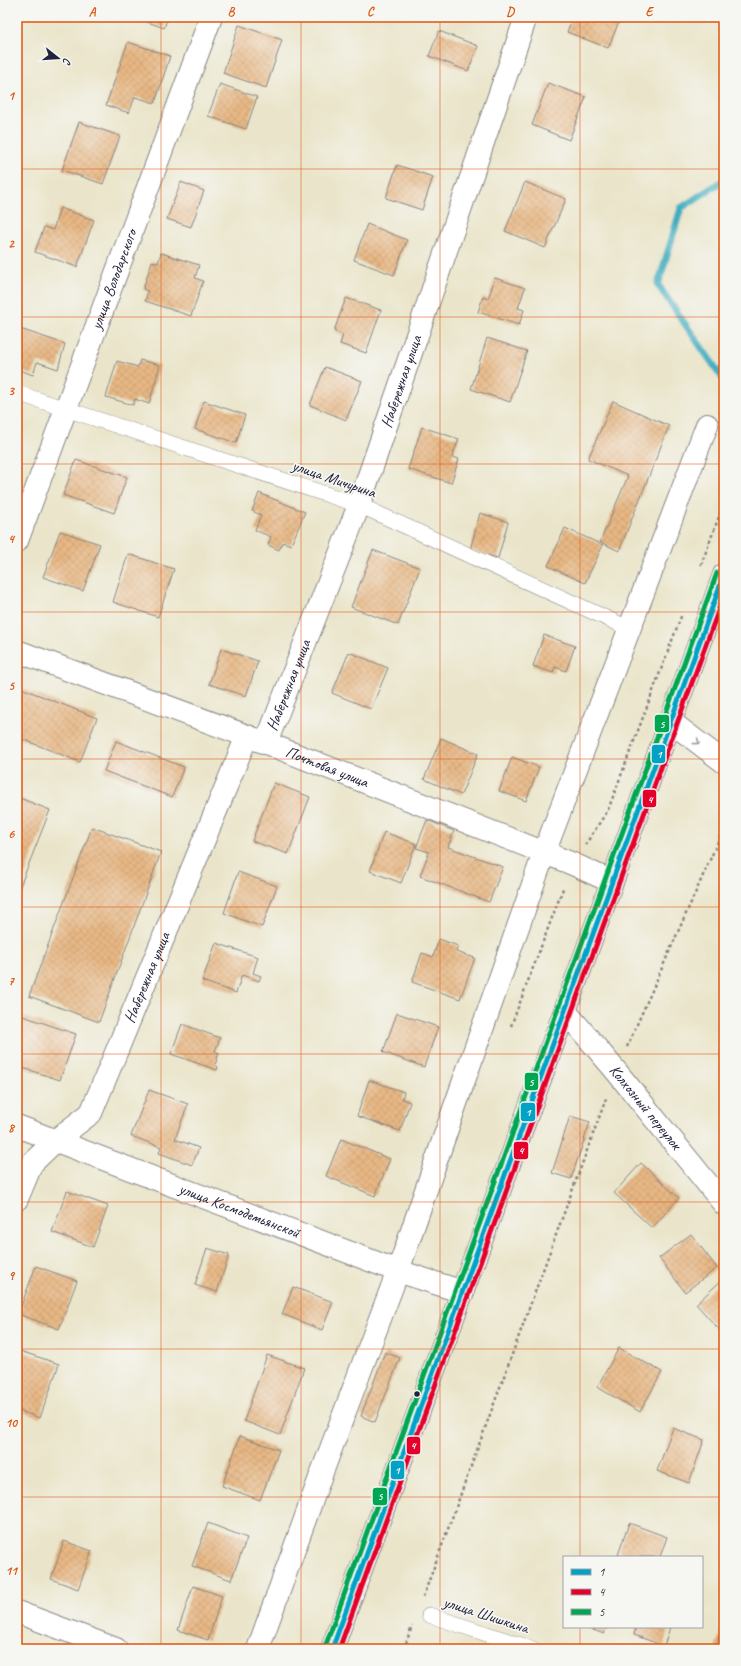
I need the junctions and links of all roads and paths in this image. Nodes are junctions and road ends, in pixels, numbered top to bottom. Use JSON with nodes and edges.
{"nodes":[{"id":1,"x":211,"y":17,"type":"edge"},
{"id":2,"x":526,"y":17,"type":"edge"},
{"id":3,"x":17,"y":393,"type":"edge"},
{"id":4,"x":67,"y":409,"type":"junction"},
{"id":5,"x":707,"y":425,"type":"dead end"},
{"id":6,"x":724,"y":503,"type":"edge"},
{"id":7,"x":359,"y":505,"type":"junction"},
{"id":8,"x":17,"y":541,"type":"edge"},
{"id":9,"x":699,"y":569,"type":"dead end"},
{"id":10,"x":724,"y":575,"type":"edge"},
{"id":11,"x":683,"y":613,"type":"dead end"},
{"id":12,"x":628,"y":628,"type":"junction"},
{"id":13,"x":17,"y":651,"type":"edge"},
{"id":14,"x":671,"y":722,"type":"junction"},
{"id":15,"x":257,"y":739,"type":"junction"},
{"id":16,"x":724,"y":762,"type":"edge"},
{"id":17,"x":724,"y":828,"type":"edge"},
{"id":18,"x":544,"y":853,"type":"junction"},
{"id":19,"x":573,"y":864,"type":"junction"},
{"id":20,"x":612,"y":882,"type":"junction"},
{"id":21,"x":566,"y":1012,"type":"junction"},
{"id":22,"x":510,"y":1028,"type":"dead end"},
{"id":23,"x":616,"y":1071,"type":"junction"},
{"id":24,"x":17,"y":1126,"type":"edge"},
{"id":25,"x":56,"y":1140,"type":"junction"},
{"id":26,"x":17,"y":1199,"type":"edge"},
{"id":27,"x":724,"y":1204,"type":"edge"},
{"id":28,"x":398,"y":1271,"type":"junction"},
{"id":29,"x":463,"y":1292,"type":"junction"},
{"id":30,"x":423,"y":1597,"type":"dead end"},
{"id":31,"x":17,"y":1612,"type":"edge"},
{"id":32,"x":421,"y":1617,"type":"joint"},
{"id":33,"x":116,"y":1649,"type":"edge"},
{"id":34,"x":258,"y":1649,"type":"edge"},
{"id":35,"x":332,"y":1649,"type":"edge"},
{"id":36,"x":404,"y":1649,"type":"edge"},
{"id":37,"x":533,"y":1649,"type":"edge"}],
"edges":[{"from":1,"to":4,"type":"street","name":"улица Володарского"},
{"from":2,"to":7,"type":"street","name":"Набережная улица"},
{"from":3,"to":4,"type":"lane","name":"улица Мичурина"},
{"from":4,"to":7,"type":"lane","name":"улица Мичурина"},
{"from":4,"to":8,"type":"street","name":"улица Володарского"},
{"from":5,"to":12,"type":"street"},
{"from":6,"to":9,"type":"path"},
{"from":7,"to":12,"type":"lane","name":"улица Мичурина"},
{"from":7,"to":15,"type":"street","name":"Набережная улица"},
{"from":10,"to":14,"type":"street"},
{"from":11,"to":19,"type":"path"},
{"from":12,"to":18,"type":"street"},
{"from":13,"to":15,"type":"street","name":"Почтовая улица"},
{"from":14,"to":16,"type":"street","one_way":true},
{"from":14,"to":20,"type":"street"},
{"from":15,"to":18,"type":"street","name":"Почтовая улица"},
{"from":15,"to":25,"type":"street","name":"Набережная улица"},
{"from":17,"to":23,"type":"path"},
{"from":18,"to":19,"type":"street","name":"Почтовая улица"},
{"from":18,"to":28,"type":"street"},
{"from":19,"to":20,"type":"street","name":"Почтовая улица"},
{"from":19,"to":22,"type":"path"},
{"from":20,"to":21,"type":"street"},
{"from":21,"to":23,"type":"street","name":"Колхозный переулок"},
{"from":21,"to":29,"type":"street"},
{"from":23,"to":27,"type":"street","name":"Колхозный переулок"},
{"from":23,"to":30,"type":"path"},
{"from":24,"to":25,"type":"street","name":"улица Космодемьянской"},
{"from":25,"to":26,"type":"street","name":"Набережная улица"},
{"from":25,"to":28,"type":"street","name":"улица Космодемьянской"},
{"from":28,"to":29,"type":"street","name":"улица Космодемьянской"},
{"from":28,"to":34,"type":"street"},
{"from":29,"to":35,"type":"street"},
{"from":31,"to":33,"type":"street"},
{"from":32,"to":36,"type":"path"},
{"from":32,"to":37,"type":"lane","name":"улица Шишкина"}]}
